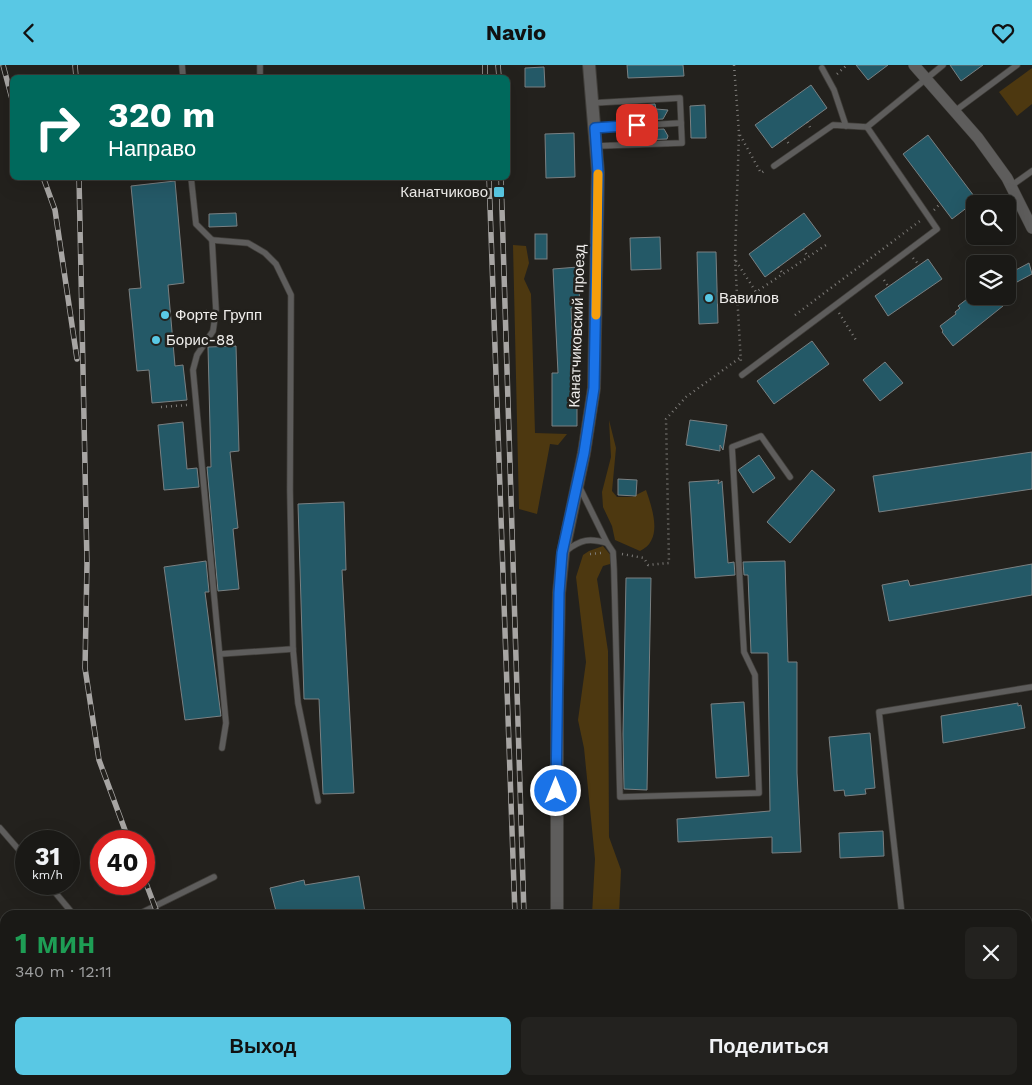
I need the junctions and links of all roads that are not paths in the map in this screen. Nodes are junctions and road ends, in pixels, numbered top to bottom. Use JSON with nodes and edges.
{"nodes":[{"id":1,"x":589,"y":65,"type":"edge"},
{"id":2,"x":914,"y":65,"type":"edge"},
{"id":3,"x":943,"y":65,"type":"edge"},
{"id":4,"x":1017,"y":65,"type":"edge"},
{"id":5,"x":822,"y":68,"type":"dead end"},
{"id":6,"x":925,"y":78,"type":"junction"},
{"id":7,"x":593,"y":103,"type":"junction"},
{"id":8,"x":955,"y":111,"type":"junction"},
{"id":9,"x":681,"y":123,"type":"junction"},
{"id":10,"x":846,"y":126,"type":"junction"},
{"id":11,"x":866,"y":127,"type":"junction"},
{"id":12,"x":595,"y":128,"type":"junction"},
{"id":13,"x":596,"y":146,"type":"junction"},
{"id":14,"x":774,"y":166,"type":"road end"},
{"id":15,"x":1032,"y":171,"type":"edge"},
{"id":16,"x":192,"y":180,"type":"edge"},
{"id":17,"x":1011,"y":186,"type":"junction"},
{"id":18,"x":1032,"y":228,"type":"edge"},
{"id":19,"x":212,"y":240,"type":"junction"},
{"id":20,"x":742,"y":375,"type":"road end"},
{"id":21,"x":790,"y":477,"type":"dead end"},
{"id":22,"x":577,"y":483,"type":"junction"},
{"id":23,"x":607,"y":543,"type":"junction"},
{"id":24,"x":562,"y":553,"type":"junction"},
{"id":25,"x":293,"y":649,"type":"junction"},
{"id":26,"x":220,"y":654,"type":"junction"},
{"id":27,"x":1032,"y":687,"type":"edge"},
{"id":28,"x":222,"y":748,"type":"dead end"},
{"id":29,"x":318,"y":801,"type":"dead end"},
{"id":30,"x":0,"y":828,"type":"edge"},
{"id":31,"x":15,"y":846,"type":"edge"},
{"id":32,"x":214,"y":877,"type":"dead end"},
{"id":33,"x":57,"y":895,"type":"edge"},
{"id":34,"x":70,"y":910,"type":"edge"},
{"id":35,"x":147,"y":910,"type":"edge"},
{"id":36,"x":557,"y":910,"type":"edge"},
{"id":37,"x":901,"y":910,"type":"edge"}],
"edges":[{"from":1,"to":7,"type":"street","name":"Канатчиковский проезд"},
{"from":2,"to":6,"type":"street"},
{"from":3,"to":6,"type":"lane"},
{"from":4,"to":8,"type":"lane"},
{"from":5,"to":10,"type":"lane"},
{"from":6,"to":8,"type":"street"},
{"from":6,"to":11,"type":"lane"},
{"from":7,"to":9,"type":"lane"},
{"from":7,"to":12,"type":"street","name":"Канатчиковский проезд"},
{"from":8,"to":17,"type":"street"},
{"from":9,"to":12,"type":"lane"},
{"from":9,"to":13,"type":"lane"},
{"from":10,"to":11,"type":"lane"},
{"from":10,"to":14,"type":"lane"},
{"from":11,"to":20,"type":"lane"},
{"from":12,"to":13,"type":"street","name":"Канатчиковский проезд"},
{"from":13,"to":22,"type":"street","name":"Канатчиковский проезд"},
{"from":15,"to":17,"type":"lane"},
{"from":16,"to":19,"type":"lane"},
{"from":17,"to":18,"type":"street"},
{"from":19,"to":25,"type":"lane"},
{"from":19,"to":26,"type":"lane"},
{"from":21,"to":23,"type":"lane"},
{"from":22,"to":23,"type":"lane"},
{"from":22,"to":24,"type":"street","name":"Канатчиковский проезд"},
{"from":23,"to":24,"type":"lane"},
{"from":24,"to":36,"type":"street","name":"Канатчиковский проезд"},
{"from":25,"to":26,"type":"lane"},
{"from":25,"to":29,"type":"lane"},
{"from":26,"to":28,"type":"lane"},
{"from":27,"to":37,"type":"lane"},
{"from":30,"to":31,"type":"lane"},
{"from":32,"to":35,"type":"lane"},
{"from":33,"to":34,"type":"lane"}]}
